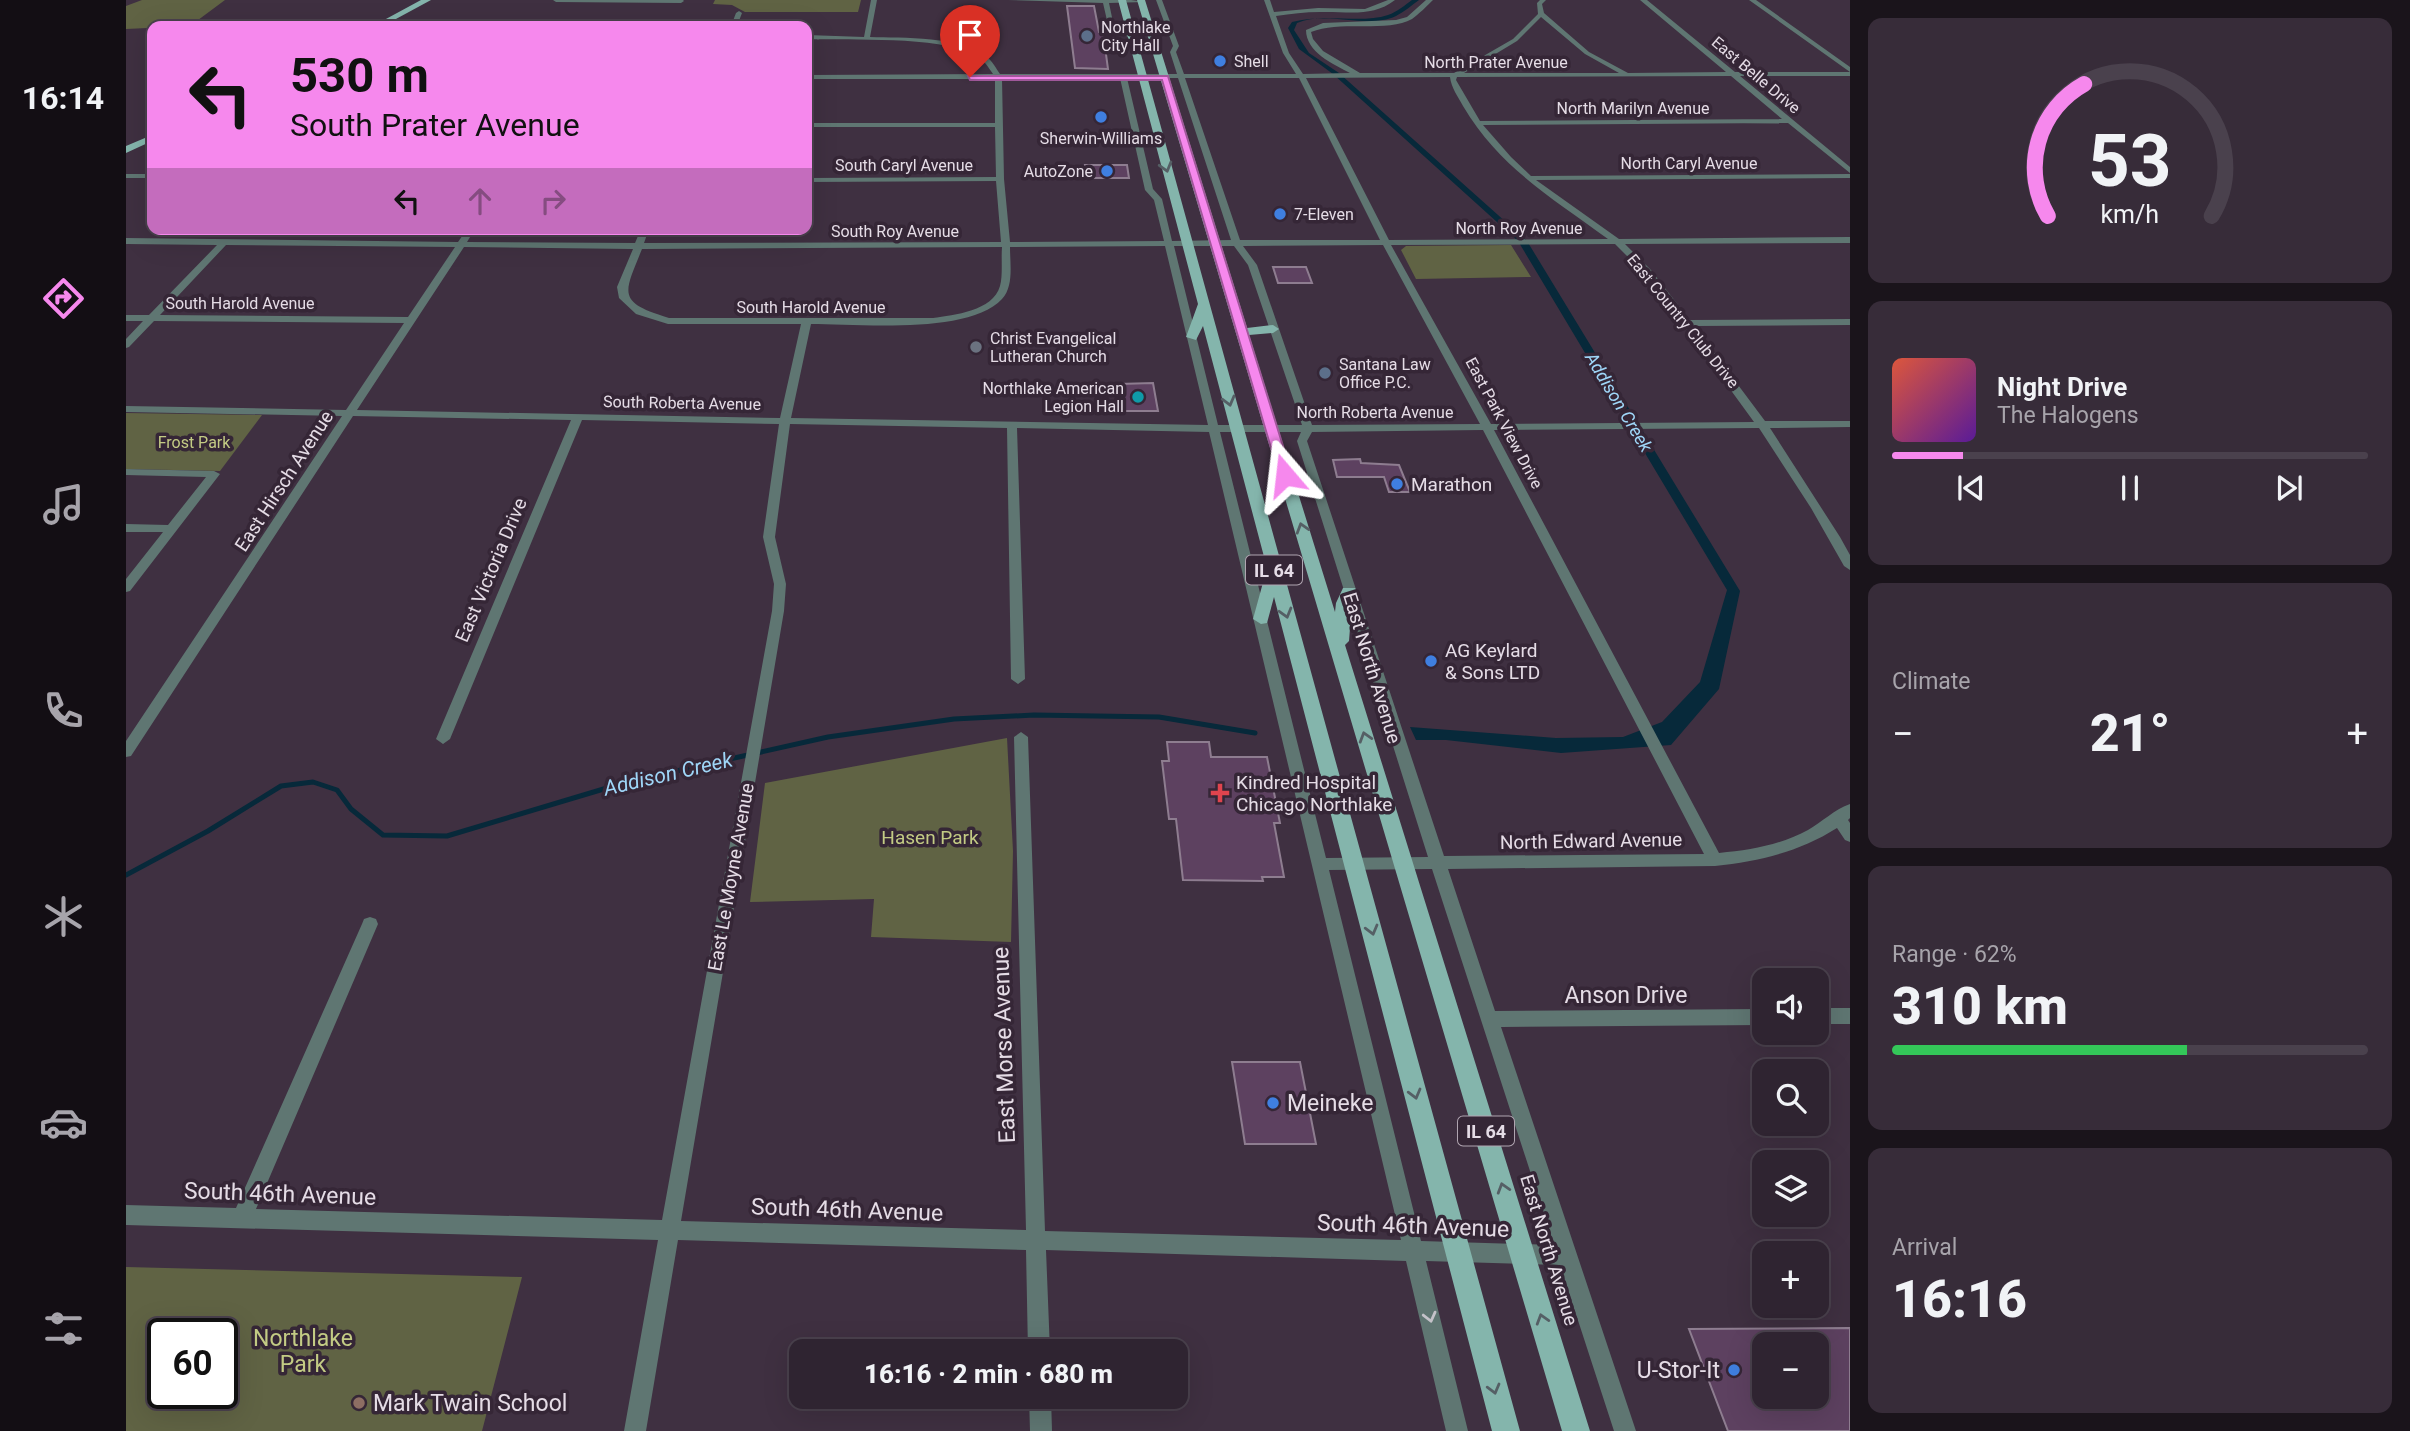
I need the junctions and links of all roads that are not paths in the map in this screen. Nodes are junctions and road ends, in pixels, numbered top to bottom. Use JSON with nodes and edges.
{"nodes":[{"id":1,"x":427,"y":0,"type":"edge"},
{"id":2,"x":556,"y":0,"type":"edge"},
{"id":3,"x":874,"y":0,"type":"edge"},
{"id":4,"x":1011,"y":0,"type":"edge"},
{"id":5,"x":1159,"y":0,"type":"edge"},
{"id":6,"x":1267,"y":0,"type":"edge"},
{"id":7,"x":1392,"y":0,"type":"edge"},
{"id":8,"x":1430,"y":0,"type":"edge"},
{"id":9,"x":1543,"y":0,"type":"edge"},
{"id":10,"x":1643,"y":0,"type":"edge"},
{"id":11,"x":1752,"y":0,"type":"edge"},
{"id":12,"x":681,"y":1,"type":"edge"},
{"id":13,"x":1105,"y":1,"type":"edge"},
{"id":14,"x":1122,"y":1,"type":"edge"},
{"id":15,"x":1142,"y":1,"type":"edge"},
{"id":16,"x":739,"y":13,"type":"dead end"},
{"id":17,"x":1273,"y":14,"type":"junction"},
{"id":18,"x":1541,"y":14,"type":"junction"},
{"id":19,"x":387,"y":21,"type":"edge"},
{"id":20,"x":736,"y":21,"type":"edge"},
{"id":21,"x":1131,"y":36,"type":"junction"},
{"id":22,"x":812,"y":37,"type":"edge"},
{"id":23,"x":867,"y":37,"type":"junction"},
{"id":24,"x":1850,"y":72,"type":"edge"},
{"id":25,"x":1733,"y":74,"type":"junction"},
{"id":26,"x":1630,"y":75,"type":"junction"},
{"id":27,"x":1302,"y":76,"type":"junction"},
{"id":28,"x":1359,"y":76,"type":"junction"},
{"id":29,"x":1454,"y":76,"type":"junction"},
{"id":30,"x":812,"y":77,"type":"edge"},
{"id":31,"x":998,"y":77,"type":"junction"},
{"id":32,"x":1123,"y":77,"type":"junction"},
{"id":33,"x":1142,"y":77,"type":"junction"},
{"id":34,"x":1165,"y":77,"type":"junction"},
{"id":35,"x":1181,"y":77,"type":"junction"},
{"id":36,"x":1790,"y":121,"type":"junction"},
{"id":37,"x":1477,"y":123,"type":"junction"},
{"id":38,"x":812,"y":125,"type":"edge"},
{"id":39,"x":999,"y":125,"type":"junction"},
{"id":40,"x":1137,"y":139,"type":"junction"},
{"id":41,"x":1158,"y":139,"type":"junction"},
{"id":42,"x":147,"y":140,"type":"edge"},
{"id":43,"x":1203,"y":146,"type":"junction"},
{"id":44,"x":126,"y":150,"type":"edge"},
{"id":45,"x":1191,"y":166,"type":"junction"},
{"id":46,"x":1850,"y":173,"type":"edge"},
{"id":47,"x":126,"y":176,"type":"edge"},
{"id":48,"x":147,"y":176,"type":"edge"},
{"id":49,"x":1529,"y":178,"type":"junction"},
{"id":50,"x":1000,"y":179,"type":"junction"},
{"id":51,"x":812,"y":180,"type":"edge"},
{"id":52,"x":467,"y":235,"type":"edge"},
{"id":53,"x":642,"y":235,"type":"edge"},
{"id":54,"x":1850,"y":240,"type":"edge"},
{"id":55,"x":126,"y":241,"type":"edge"},
{"id":56,"x":224,"y":242,"type":"junction"},
{"id":57,"x":1615,"y":242,"type":"junction"},
{"id":58,"x":1386,"y":243,"type":"junction"},
{"id":59,"x":1006,"y":244,"type":"junction"},
{"id":60,"x":1169,"y":244,"type":"junction"},
{"id":61,"x":1188,"y":244,"type":"junction"},
{"id":62,"x":1216,"y":244,"type":"junction"},
{"id":63,"x":1237,"y":244,"type":"junction"},
{"id":64,"x":460,"y":245,"type":"junction"},
{"id":65,"x":637,"y":246,"type":"junction"},
{"id":66,"x":1203,"y":303,"type":"junction"},
{"id":67,"x":126,"y":318,"type":"edge"},
{"id":68,"x":152,"y":318,"type":"junction"},
{"id":69,"x":411,"y":320,"type":"junction"},
{"id":70,"x":1850,"y":322,"type":"edge"},
{"id":71,"x":806,"y":323,"type":"junction"},
{"id":72,"x":1687,"y":323,"type":"junction"},
{"id":73,"x":1273,"y":329,"type":"junction"},
{"id":74,"x":1242,"y":332,"type":"junction"},
{"id":75,"x":1192,"y":337,"type":"junction"},
{"id":76,"x":126,"y":345,"type":"edge"},
{"id":77,"x":126,"y":409,"type":"edge"},
{"id":78,"x":350,"y":413,"type":"junction"},
{"id":79,"x":578,"y":417,"type":"junction"},
{"id":80,"x":785,"y":421,"type":"junction"},
{"id":81,"x":1850,"y":424,"type":"edge"},
{"id":82,"x":1012,"y":425,"type":"junction"},
{"id":83,"x":1764,"y":425,"type":"junction"},
{"id":84,"x":1487,"y":427,"type":"junction"},
{"id":85,"x":1214,"y":429,"type":"junction"},
{"id":86,"x":1237,"y":429,"type":"junction"},
{"id":87,"x":1271,"y":429,"type":"junction"},
{"id":88,"x":1305,"y":435,"type":"junction"},
{"id":89,"x":126,"y":472,"type":"edge"},
{"id":90,"x":126,"y":528,"type":"edge"},
{"id":91,"x":172,"y":529,"type":"junction"},
{"id":92,"x":1844,"y":545,"type":"edge"},
{"id":93,"x":1273,"y":566,"type":"junction"},
{"id":94,"x":1850,"y":566,"type":"edge"},
{"id":95,"x":126,"y":588,"type":"edge"},
{"id":96,"x":1349,"y":592,"type":"junction"},
{"id":97,"x":1261,"y":619,"type":"junction"},
{"id":98,"x":1340,"y":651,"type":"junction"},
{"id":99,"x":1018,"y":679,"type":"dead end"},
{"id":100,"x":1021,"y":737,"type":"dead end"},
{"id":101,"x":443,"y":739,"type":"dead end"},
{"id":102,"x":126,"y":752,"type":"edge"},
{"id":103,"x":1844,"y":814,"type":"edge"},
{"id":104,"x":1850,"y":836,"type":"edge"},
{"id":105,"x":1715,"y":860,"type":"junction"},
{"id":106,"x":1405,"y":863,"type":"junction"},
{"id":107,"x":1438,"y":863,"type":"junction"},
{"id":108,"x":1320,"y":864,"type":"junction"},
{"id":109,"x":1354,"y":864,"type":"junction"},
{"id":110,"x":370,"y":924,"type":"dead end"},
{"id":111,"x":1829,"y":1016,"type":"edge"},
{"id":112,"x":1850,"y":1016,"type":"edge"},
{"id":113,"x":1752,"y":1017,"type":"edge"},
{"id":114,"x":1488,"y":1019,"type":"junction"},
{"id":115,"x":126,"y":1214,"type":"edge"},
{"id":116,"x":242,"y":1218,"type":"junction"},
{"id":117,"x":669,"y":1230,"type":"junction"},
{"id":118,"x":1036,"y":1240,"type":"junction"},
{"id":119,"x":1414,"y":1251,"type":"junction"},
{"id":120,"x":1458,"y":1252,"type":"junction"},
{"id":121,"x":1523,"y":1254,"type":"junction"},
{"id":122,"x":1566,"y":1255,"type":"junction"},
{"id":123,"x":1039,"y":1339,"type":"edge"},
{"id":124,"x":1040,"y":1409,"type":"edge"},
{"id":125,"x":635,"y":1431,"type":"edge"},
{"id":126,"x":1041,"y":1431,"type":"edge"},
{"id":127,"x":1457,"y":1431,"type":"edge"},
{"id":128,"x":1506,"y":1431,"type":"edge"},
{"id":129,"x":1576,"y":1431,"type":"edge"},
{"id":130,"x":1625,"y":1431,"type":"edge"}],
"edges":[{"from":1,"to":19,"type":"main road"},
{"from":2,"to":12,"type":"street"},
{"from":3,"to":23,"type":"street"},
{"from":4,"to":13,"type":"street"},
{"from":5,"to":35,"type":"street","name":"East North Avenue"},
{"from":6,"to":17,"type":"street","name":"East Park View Drive"},
{"from":7,"to":17,"type":"street"},
{"from":8,"to":28,"type":"street"},
{"from":9,"to":18,"type":"street"},
{"from":10,"to":25,"type":"street","name":"East Belle Drive"},
{"from":11,"to":24,"type":"street"},
{"from":13,"to":14,"type":"street"},
{"from":13,"to":21,"type":"street"},
{"from":14,"to":15,"type":"street"},
{"from":14,"to":21,"type":"main road","number":"IL 64"},
{"from":15,"to":34,"type":"main road","name":"East North Avenue","number":"IL 64"},
{"from":16,"to":20,"type":"street"},
{"from":17,"to":27,"type":"street","name":"East Park View Drive"},
{"from":18,"to":26,"type":"street"},
{"from":18,"to":29,"type":"street"},
{"from":21,"to":33,"type":"main road","number":"IL 64"},
{"from":22,"to":23,"type":"street"},
{"from":23,"to":31,"type":"street"},
{"from":24,"to":25,"type":"street","name":"North Prater Avenue"},
{"from":25,"to":26,"type":"street","name":"North Prater Avenue"},
{"from":25,"to":36,"type":"street","name":"East Belle Drive"},
{"from":26,"to":29,"type":"street","name":"North Prater Avenue"},
{"from":27,"to":28,"type":"street","name":"North Prater Avenue"},
{"from":27,"to":35,"type":"street","name":"North Prater Avenue"},
{"from":27,"to":58,"type":"street","name":"East Park View Drive"},
{"from":28,"to":29,"type":"street","name":"North Prater Avenue"},
{"from":29,"to":37,"type":"street","name":"East Country Club Drive"},
{"from":30,"to":31,"type":"street","name":"North Prater Avenue"},
{"from":31,"to":32,"type":"street","name":"North Prater Avenue"},
{"from":31,"to":39,"type":"street"},
{"from":32,"to":33,"type":"street","name":"North Prater Avenue"},
{"from":32,"to":40,"type":"street"},
{"from":33,"to":34,"type":"street","name":"North Prater Avenue"},
{"from":33,"to":41,"type":"main road","number":"IL 64"},
{"from":34,"to":35,"type":"street","name":"North Prater Avenue"},
{"from":34,"to":45,"type":"main road","name":"East North Avenue","number":"IL 64"},
{"from":35,"to":43,"type":"street","name":"East North Avenue"},
{"from":36,"to":37,"type":"street","name":"North Marilyn Avenue"},
{"from":36,"to":46,"type":"street","name":"East Belle Drive"},
{"from":37,"to":49,"type":"street","name":"East Country Club Drive"},
{"from":38,"to":39,"type":"street"},
{"from":39,"to":50,"type":"street"},
{"from":40,"to":41,"type":"main road"},
{"from":40,"to":60,"type":"street"},
{"from":41,"to":61,"type":"main road","number":"IL 64","one_way":true},
{"from":42,"to":44,"type":"main road"},
{"from":43,"to":45,"type":"main road"},
{"from":43,"to":63,"type":"street","name":"East North Avenue"},
{"from":45,"to":62,"type":"main road","name":"East North Avenue","number":"IL 64"},
{"from":46,"to":49,"type":"street","name":"North Caryl Avenue"},
{"from":47,"to":48,"type":"street"},
{"from":49,"to":57,"type":"street","name":"East Country Club Drive"},
{"from":50,"to":51,"type":"street","name":"South Caryl Avenue"},
{"from":50,"to":59,"type":"street"},
{"from":52,"to":64,"type":"street","name":"East Hirsch Avenue"},
{"from":53,"to":65,"type":"street"},
{"from":54,"to":57,"type":"street","name":"North Roy Avenue"},
{"from":55,"to":56,"type":"street","name":"South Roy Avenue"},
{"from":56,"to":64,"type":"street","name":"South Roy Avenue"},
{"from":56,"to":68,"type":"street"},
{"from":57,"to":58,"type":"street","name":"North Roy Avenue"},
{"from":57,"to":72,"type":"street","name":"East Country Club Drive"},
{"from":58,"to":63,"type":"street","name":"North Roy Avenue"},
{"from":58,"to":84,"type":"street","name":"East Park View Drive"},
{"from":59,"to":60,"type":"street","name":"South Roy Avenue"},
{"from":59,"to":65,"type":"street","name":"South Roy Avenue"},
{"from":59,"to":71,"type":"street","name":"South Harold Avenue"},
{"from":60,"to":61,"type":"street","name":"South Roy Avenue"},
{"from":60,"to":75,"type":"street"},
{"from":61,"to":62,"type":"street","name":"North Roy Avenue"},
{"from":61,"to":66,"type":"main road","number":"IL 64"},
{"from":62,"to":63,"type":"street","name":"North Roy Avenue"},
{"from":62,"to":74,"type":"main road","name":"East North Avenue","number":"IL 64"},
{"from":63,"to":73,"type":"street","name":"East North Avenue"},
{"from":64,"to":65,"type":"street","name":"South Roy Avenue"},
{"from":64,"to":69,"type":"street","name":"East Hirsch Avenue"},
{"from":65,"to":71,"type":"street","name":"South Harold Avenue"},
{"from":66,"to":75,"type":"main road"},
{"from":66,"to":86,"type":"main road","number":"IL 64","one_way":true},
{"from":67,"to":68,"type":"street","name":"South Harold Avenue"},
{"from":68,"to":69,"type":"street","name":"South Harold Avenue"},
{"from":68,"to":76,"type":"street"},
{"from":69,"to":78,"type":"street","name":"East Hirsch Avenue"},
{"from":70,"to":72,"type":"street"},
{"from":71,"to":80,"type":"street","name":"East Le Moyne Avenue"},
{"from":72,"to":83,"type":"street","name":"East Country Club Drive"},
{"from":73,"to":74,"type":"main road"},
{"from":73,"to":88,"type":"street","name":"East North Avenue"},
{"from":74,"to":87,"type":"main road","name":"East North Avenue","number":"IL 64"},
{"from":75,"to":85,"type":"street"},
{"from":77,"to":78,"type":"street","name":"South Roberta Avenue"},
{"from":78,"to":79,"type":"street","name":"South Roberta Avenue"},
{"from":78,"to":102,"type":"street","name":"East Hirsch Avenue"},
{"from":79,"to":80,"type":"street","name":"South Roberta Avenue"},
{"from":79,"to":101,"type":"street","name":"East Victoria Drive"},
{"from":80,"to":82,"type":"street","name":"South Roberta Avenue"},
{"from":80,"to":117,"type":"street","name":"East Le Moyne Avenue"},
{"from":81,"to":83,"type":"street","name":"North Roberta Avenue"},
{"from":82,"to":85,"type":"street","name":"South Roberta Avenue"},
{"from":82,"to":99,"type":"street"},
{"from":83,"to":84,"type":"street","name":"North Roberta Avenue"},
{"from":83,"to":92,"type":"street","name":"East Country Club Drive"},
{"from":84,"to":88,"type":"street","name":"North Roberta Avenue"},
{"from":84,"to":105,"type":"street","name":"East Park View Drive"},
{"from":85,"to":86,"type":"street","name":"South Roberta Avenue"},
{"from":85,"to":97,"type":"street"},
{"from":86,"to":87,"type":"street","name":"North Roberta Avenue"},
{"from":86,"to":93,"type":"main road","number":"IL 64"},
{"from":87,"to":88,"type":"street","name":"North Roberta Avenue"},
{"from":98,"to":87,"type":"main road","name":"East North Avenue","number":"IL 64","one_way":true},
{"from":88,"to":96,"type":"street","name":"East North Avenue"},
{"from":89,"to":91,"type":"street"},
{"from":90,"to":91,"type":"street"},
{"from":91,"to":95,"type":"street"},
{"from":92,"to":94,"type":"street","name":"East Country Club Drive"},
{"from":93,"to":97,"type":"main road"},
{"from":93,"to":109,"type":"main road","number":"IL 64","one_way":true},
{"from":96,"to":98,"type":"main road"},
{"from":96,"to":107,"type":"street","name":"East North Avenue"},
{"from":97,"to":108,"type":"street"},
{"from":106,"to":98,"type":"main road","name":"East North Avenue","number":"IL 64","one_way":true},
{"from":100,"to":118,"type":"street","name":"East Morse Avenue"},
{"from":103,"to":104,"type":"street"},
{"from":103,"to":105,"type":"street","name":"North Edward Avenue"},
{"from":105,"to":107,"type":"street","name":"North Edward Avenue"},
{"from":106,"to":107,"type":"street","name":"North Edward Avenue"},
{"from":106,"to":109,"type":"street","name":"North Edward Avenue"},
{"from":121,"to":106,"type":"main road","name":"East North Avenue","number":"IL 64","one_way":true},
{"from":107,"to":114,"type":"street","name":"East North Avenue"},
{"from":108,"to":109,"type":"street","name":"North Edward Avenue"},
{"from":108,"to":119,"type":"street"},
{"from":109,"to":120,"type":"main road","number":"IL 64","one_way":true},
{"from":110,"to":116,"type":"street"},
{"from":111,"to":112,"type":"street"},
{"from":113,"to":114,"type":"street","name":"Anson Drive"},
{"from":114,"to":122,"type":"street","name":"East North Avenue"},
{"from":115,"to":116,"type":"street","name":"South 46th Avenue"},
{"from":116,"to":117,"type":"street","name":"South 46th Avenue"},
{"from":117,"to":118,"type":"street","name":"South 46th Avenue"},
{"from":117,"to":125,"type":"street","name":"East Le Moyne Avenue"},
{"from":118,"to":119,"type":"street","name":"South 46th Avenue"},
{"from":118,"to":123,"type":"street","name":"East Morse Avenue"},
{"from":119,"to":120,"type":"street","name":"South 46th Avenue"},
{"from":119,"to":127,"type":"street","one_way":true},
{"from":120,"to":121,"type":"street","name":"South 46th Avenue"},
{"from":120,"to":128,"type":"main road","number":"IL 64","one_way":true},
{"from":121,"to":122,"type":"street","name":"South 46th Avenue"},
{"from":129,"to":121,"type":"main road","name":"East North Avenue","number":"IL 64","one_way":true},
{"from":122,"to":130,"type":"street","name":"East North Avenue"},
{"from":124,"to":126,"type":"street"}]}
